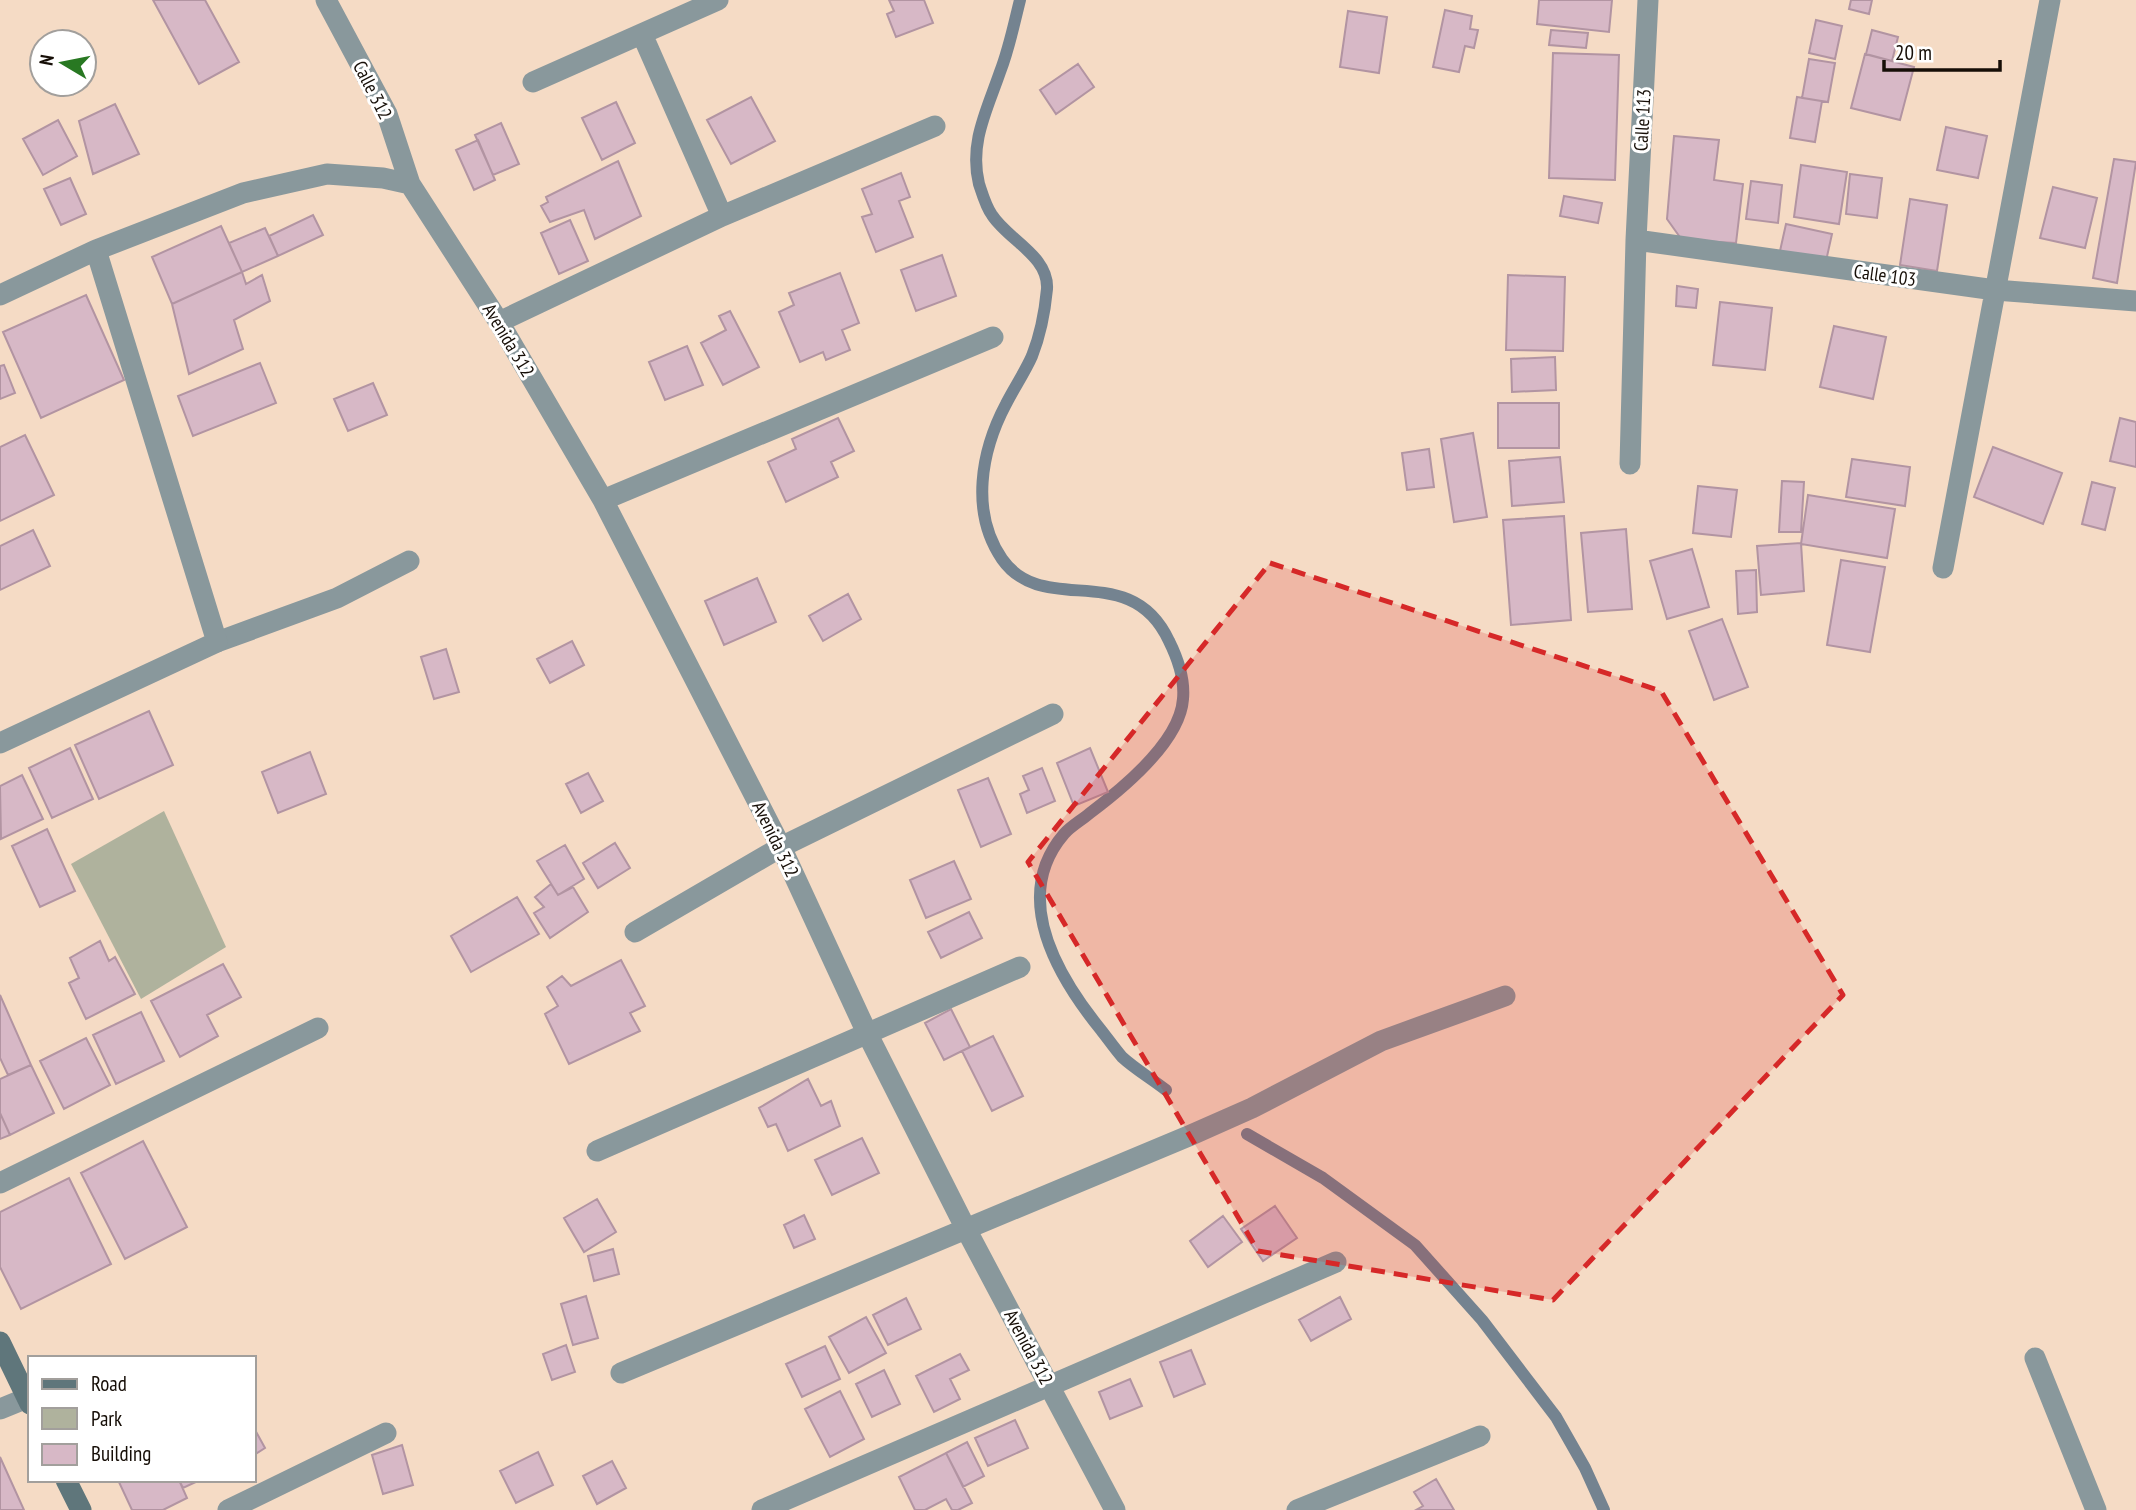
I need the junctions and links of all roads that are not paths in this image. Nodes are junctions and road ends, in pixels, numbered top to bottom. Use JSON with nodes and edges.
{"nodes":[{"id":1,"x":326,"y":0,"type":"edge"},
{"id":2,"x":718,"y":0,"type":"edge"},
{"id":3,"x":1647,"y":0,"type":"edge"},
{"id":4,"x":2050,"y":0,"type":"edge"},
{"id":5,"x":642,"y":34,"type":"junction"},
{"id":6,"x":533,"y":82,"type":"dead end"},
{"id":7,"x":935,"y":126,"type":"dead end"},
{"id":8,"x":410,"y":184,"type":"junction"},
{"id":9,"x":722,"y":216,"type":"junction"},
{"id":10,"x":1636,"y":240,"type":"junction"},
{"id":11,"x":96,"y":250,"type":"junction"},
{"id":12,"x":1995,"y":290,"type":"junction"},
{"id":13,"x":0,"y":295,"type":"edge"},
{"id":14,"x":2136,"y":302,"type":"edge"},
{"id":15,"x":499,"y":322,"type":"junction"},
{"id":16,"x":993,"y":337,"type":"dead end"},
{"id":17,"x":1630,"y":464,"type":"dead end"},
{"id":18,"x":603,"y":500,"type":"junction"},
{"id":19,"x":409,"y":561,"type":"dead end"},
{"id":20,"x":1943,"y":568,"type":"dead end"},
{"id":21,"x":217,"y":642,"type":"junction"},
{"id":22,"x":1053,"y":714,"type":"dead end"},
{"id":23,"x":0,"y":743,"type":"edge"},
{"id":24,"x":781,"y":847,"type":"junction"},
{"id":25,"x":635,"y":932,"type":"dead end"},
{"id":26,"x":1020,"y":967,"type":"dead end"},
{"id":27,"x":1505,"y":996,"type":"dead end"},
{"id":28,"x":318,"y":1028,"type":"dead end"},
{"id":29,"x":867,"y":1033,"type":"junction"},
{"id":30,"x":597,"y":1151,"type":"dead end"},
{"id":31,"x":0,"y":1183,"type":"edge"},
{"id":32,"x":966,"y":1229,"type":"junction"},
{"id":33,"x":1336,"y":1262,"type":"dead end"},
{"id":34,"x":0,"y":1342,"type":"edge"},
{"id":35,"x":2035,"y":1358,"type":"dead end"},
{"id":36,"x":621,"y":1373,"type":"dead end"},
{"id":37,"x":1050,"y":1385,"type":"junction"},
{"id":38,"x":28,"y":1401,"type":"edge"},
{"id":39,"x":0,"y":1409,"type":"edge"},
{"id":40,"x":386,"y":1433,"type":"dead end"},
{"id":41,"x":1480,"y":1436,"type":"dead end"},
{"id":42,"x":67,"y":1482,"type":"edge"},
{"id":43,"x":81,"y":1510,"type":"edge"},
{"id":44,"x":228,"y":1510,"type":"edge"},
{"id":45,"x":762,"y":1510,"type":"edge"},
{"id":46,"x":1115,"y":1510,"type":"edge"},
{"id":47,"x":1297,"y":1510,"type":"edge"},
{"id":48,"x":2096,"y":1510,"type":"edge"}],
"edges":[{"from":1,"to":8,"type":"street","name":"Calle 312"},
{"from":2,"to":5,"type":"street"},
{"from":3,"to":10,"type":"street","name":"Calle 113"},
{"from":4,"to":12,"type":"street"},
{"from":5,"to":6,"type":"street"},
{"from":5,"to":9,"type":"street"},
{"from":7,"to":9,"type":"street"},
{"from":8,"to":11,"type":"street"},
{"from":8,"to":15,"type":"street","name":"Avenida 312"},
{"from":9,"to":15,"type":"street"},
{"from":10,"to":12,"type":"street","name":"Calle 103"},
{"from":10,"to":17,"type":"street","name":"Calle 113"},
{"from":11,"to":13,"type":"street"},
{"from":11,"to":21,"type":"street"},
{"from":12,"to":14,"type":"street","name":"Calle 103"},
{"from":12,"to":20,"type":"street"},
{"from":15,"to":18,"type":"street","name":"Avenida 312"},
{"from":16,"to":18,"type":"street"},
{"from":18,"to":24,"type":"street","name":"Avenida 312"},
{"from":19,"to":21,"type":"street"},
{"from":21,"to":23,"type":"street"},
{"from":22,"to":24,"type":"street"},
{"from":24,"to":25,"type":"street"},
{"from":24,"to":29,"type":"street","name":"Avenida 312"},
{"from":26,"to":29,"type":"street"},
{"from":27,"to":32,"type":"street"},
{"from":28,"to":31,"type":"street"},
{"from":29,"to":30,"type":"street"},
{"from":29,"to":32,"type":"street","name":"Avenida 312"},
{"from":32,"to":36,"type":"street"},
{"from":32,"to":37,"type":"street","name":"Avenida 312"},
{"from":33,"to":37,"type":"street"},
{"from":34,"to":38,"type":"street"},
{"from":35,"to":48,"type":"street"},
{"from":37,"to":45,"type":"street"},
{"from":37,"to":46,"type":"street","name":"Avenida 312"},
{"from":38,"to":39,"type":"street"},
{"from":40,"to":44,"type":"street"},
{"from":41,"to":47,"type":"street"},
{"from":42,"to":43,"type":"street"}]}
